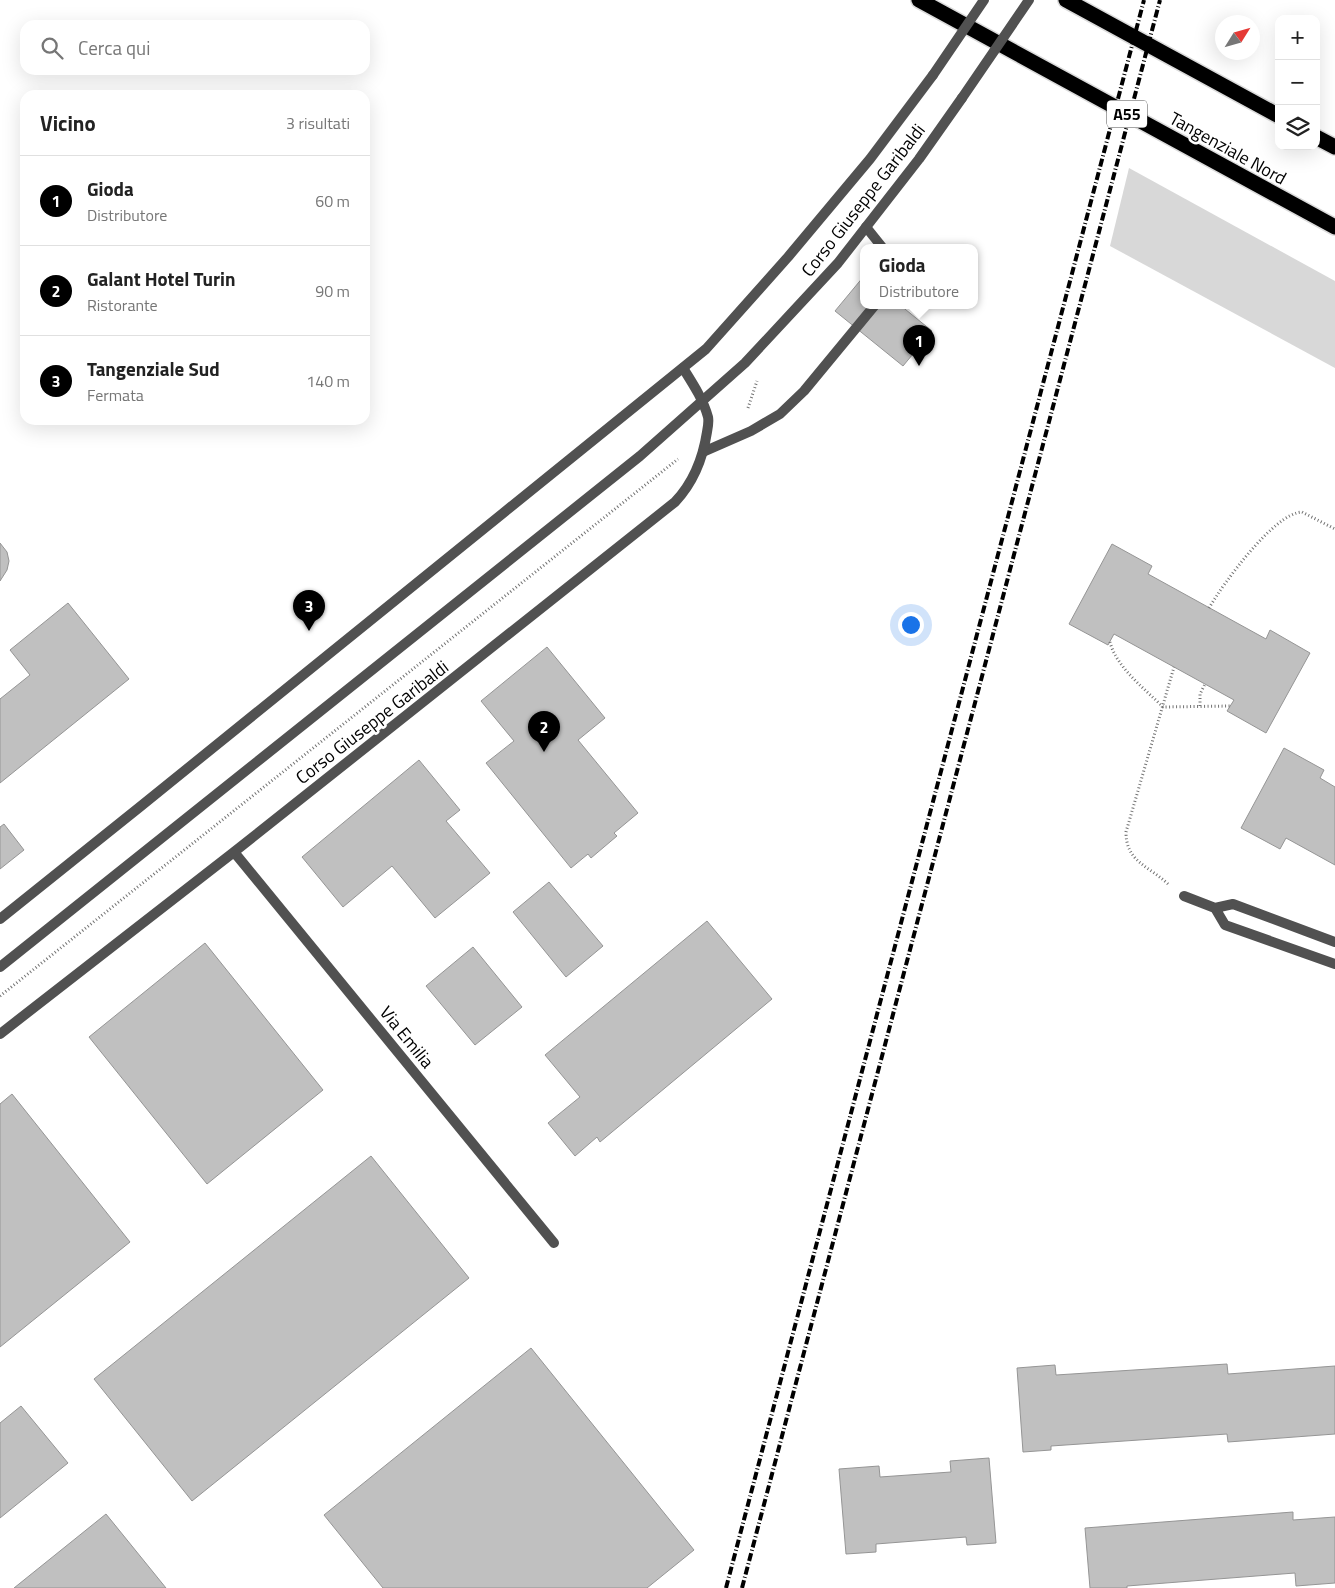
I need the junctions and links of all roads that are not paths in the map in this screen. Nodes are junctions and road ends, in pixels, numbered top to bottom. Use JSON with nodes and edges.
{"nodes":[{"id":1,"x":919,"y":0,"type":"edge"},
{"id":2,"x":984,"y":0,"type":"edge"},
{"id":3,"x":1029,"y":0,"type":"edge"},
{"id":4,"x":1066,"y":0,"type":"edge"},
{"id":5,"x":1275,"y":114,"type":"edge"},
{"id":6,"x":1320,"y":139,"type":"edge"},
{"id":7,"x":1335,"y":147,"type":"edge"},
{"id":8,"x":866,"y":227,"type":"junction"},
{"id":9,"x":1335,"y":227,"type":"edge"},
{"id":10,"x":880,"y":244,"type":"edge"},
{"id":11,"x":872,"y":309,"type":"edge"},
{"id":12,"x":683,"y":368,"type":"junction"},
{"id":13,"x":702,"y":401,"type":"junction"},
{"id":14,"x":703,"y":452,"type":"junction"},
{"id":15,"x":234,"y":852,"type":"junction"},
{"id":16,"x":1184,"y":896,"type":"road end"},
{"id":17,"x":1215,"y":908,"type":"junction"},
{"id":18,"x":0,"y":919,"type":"edge"},
{"id":19,"x":1335,"y":942,"type":"edge"},
{"id":20,"x":1335,"y":964,"type":"edge"},
{"id":21,"x":0,"y":967,"type":"edge"},
{"id":22,"x":0,"y":1034,"type":"edge"},
{"id":23,"x":554,"y":1243,"type":"dead end"}],
"edges":[{"from":1,"to":9,"type":"highway","name":"Tangenziale Nord","number":"A55"},
{"from":2,"to":12,"type":"street","name":"Corso Giuseppe Garibaldi","bridge":true},
{"from":3,"to":8,"type":"street","name":"Corso Giuseppe Garibaldi","bridge":true},
{"from":4,"to":5,"type":"highway"},
{"from":6,"to":7,"type":"highway"},
{"from":8,"to":10,"type":"street"},
{"from":8,"to":13,"type":"street","name":"Corso Giuseppe Garibaldi"},
{"from":11,"to":14,"type":"street"},
{"from":12,"to":13,"type":"street","name":"Corso Giuseppe Garibaldi"},
{"from":12,"to":18,"type":"street","name":"Corso Giuseppe Garibaldi"},
{"from":13,"to":14,"type":"street","name":"Corso Giuseppe Garibaldi"},
{"from":13,"to":21,"type":"street","name":"Corso Giuseppe Garibaldi"},
{"from":14,"to":15,"type":"street","name":"Corso Giuseppe Garibaldi"},
{"from":15,"to":22,"type":"street","name":"Corso Giuseppe Garibaldi"},
{"from":15,"to":23,"type":"street","name":"Via Emilia"},
{"from":16,"to":17,"type":"street"},
{"from":17,"to":19,"type":"street"},
{"from":17,"to":20,"type":"street"}]}
